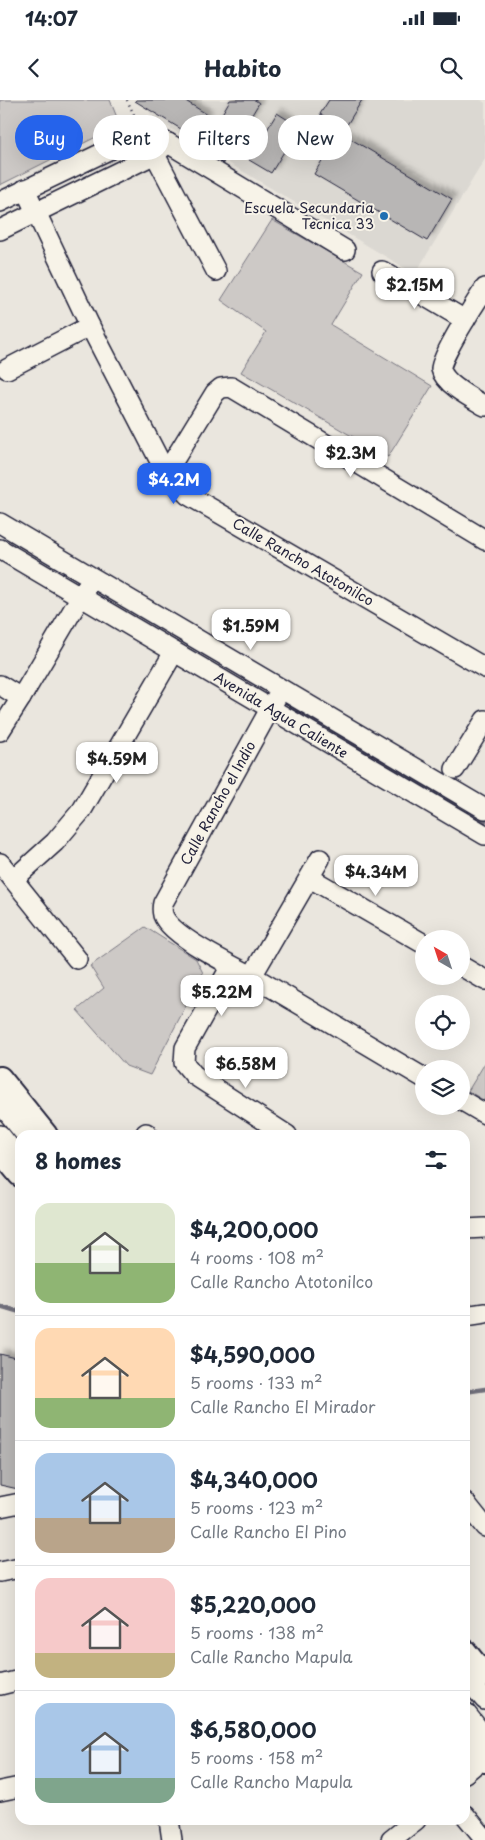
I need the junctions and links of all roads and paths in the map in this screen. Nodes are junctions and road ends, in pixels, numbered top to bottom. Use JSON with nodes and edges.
{"nodes":[{"id":1,"x":126,"y":100,"type":"edge"},
{"id":2,"x":134,"y":115,"type":"edge"},
{"id":3,"x":169,"y":153,"type":"edge"},
{"id":4,"x":93,"y":157,"type":"edge"},
{"id":5,"x":140,"y":160,"type":"edge"},
{"id":6,"x":167,"y":160,"type":"edge"},
{"id":7,"x":25,"y":190,"type":"junction"},
{"id":8,"x":0,"y":202,"type":"edge"},
{"id":9,"x":35,"y":213,"type":"junction"},
{"id":10,"x":0,"y":230,"type":"edge"},
{"id":11,"x":345,"y":250,"type":"dead end"},
{"id":12,"x":382,"y":270,"type":"dead end"},
{"id":13,"x":216,"y":271,"type":"dead end"},
{"id":14,"x":485,"y":288,"type":"edge"},
{"id":15,"x":465,"y":320,"type":"junction"},
{"id":16,"x":90,"y":326,"type":"junction"},
{"id":17,"x":7,"y":369,"type":"dead end"},
{"id":18,"x":485,"y":406,"type":"edge"},
{"id":19,"x":166,"y":474,"type":"junction"},
{"id":20,"x":0,"y":522,"type":"edge"},
{"id":21,"x":485,"y":540,"type":"edge"},
{"id":22,"x":0,"y":549,"type":"edge"},
{"id":23,"x":92,"y":577,"type":"junction"},
{"id":24,"x":81,"y":597,"type":"junction"},
{"id":25,"x":174,"y":652,"type":"junction"},
{"id":26,"x":485,"y":668,"type":"edge"},
{"id":27,"x":0,"y":685,"type":"edge"},
{"id":28,"x":280,"y":689,"type":"junction"},
{"id":29,"x":21,"y":698,"type":"junction"},
{"id":30,"x":270,"y":709,"type":"junction"},
{"id":31,"x":485,"y":720,"type":"edge"},
{"id":32,"x":0,"y":731,"type":"edge"},
{"id":33,"x":456,"y":769,"type":"dead end"},
{"id":34,"x":485,"y":809,"type":"edge"},
{"id":35,"x":485,"y":835,"type":"edge"},
{"id":36,"x":320,"y":859,"type":"dead end"},
{"id":37,"x":0,"y":863,"type":"edge"},
{"id":38,"x":310,"y":878,"type":"junction"},
{"id":39,"x":14,"y":879,"type":"junction"},
{"id":40,"x":415,"y":939,"type":"edge"},
{"id":41,"x":76,"y":959,"type":"dead end"},
{"id":42,"x":231,"y":966,"type":"junction"},
{"id":43,"x":470,"y":971,"type":"edge"},
{"id":44,"x":252,"y":976,"type":"junction"},
{"id":45,"x":485,"y":980,"type":"edge"},
{"id":46,"x":415,"y":1073,"type":"edge"},
{"id":47,"x":0,"y":1078,"type":"edge"},
{"id":48,"x":0,"y":1103,"type":"edge"},
{"id":49,"x":470,"y":1105,"type":"edge"},
{"id":50,"x":485,"y":1114,"type":"edge"},
{"id":51,"x":22,"y":1130,"type":"edge"},
{"id":52,"x":42,"y":1130,"type":"edge"},
{"id":53,"x":275,"y":1130,"type":"edge"},
{"id":54,"x":0,"y":1135,"type":"edge"},
{"id":55,"x":0,"y":1151,"type":"edge"},
{"id":56,"x":15,"y":1154,"type":"edge"},
{"id":57,"x":15,"y":1169,"type":"edge"},
{"id":58,"x":485,"y":1228,"type":"edge"},
{"id":59,"x":470,"y":1229,"type":"edge"},
{"id":60,"x":485,"y":1313,"type":"edge"},
{"id":61,"x":470,"y":1315,"type":"edge"},
{"id":62,"x":15,"y":1504,"type":"edge"},
{"id":63,"x":0,"y":1507,"type":"edge"},
{"id":64,"x":470,"y":1508,"type":"edge"},
{"id":65,"x":485,"y":1527,"type":"edge"},
{"id":66,"x":15,"y":1569,"type":"edge"},
{"id":67,"x":0,"y":1572,"type":"edge"},
{"id":68,"x":470,"y":1657,"type":"edge"},
{"id":69,"x":485,"y":1676,"type":"edge"},
{"id":70,"x":15,"y":1681,"type":"edge"},
{"id":71,"x":470,"y":1683,"type":"edge"},
{"id":72,"x":0,"y":1684,"type":"edge"},
{"id":73,"x":485,"y":1700,"type":"edge"},
{"id":74,"x":470,"y":1723,"type":"edge"},
{"id":75,"x":470,"y":1739,"type":"edge"},
{"id":76,"x":484,"y":1752,"type":"edge"},
{"id":77,"x":470,"y":1767,"type":"edge"},
{"id":78,"x":15,"y":1788,"type":"edge"},
{"id":79,"x":0,"y":1792,"type":"edge"},
{"id":80,"x":470,"y":1821,"type":"edge"},
{"id":81,"x":170,"y":1825,"type":"edge"},
{"id":82,"x":410,"y":1825,"type":"edge"},
{"id":83,"x":172,"y":1840,"type":"edge"},
{"id":84,"x":391,"y":1840,"type":"edge"},
{"id":85,"x":485,"y":1840,"type":"edge"}],
"edges":[{"from":1,"to":2,"type":"path"},
{"from":3,"to":11,"type":"street"},
{"from":4,"to":7,"type":"street"},
{"from":5,"to":9,"type":"street"},
{"from":6,"to":13,"type":"street"},
{"from":7,"to":8,"type":"street"},
{"from":7,"to":9,"type":"street","name":"Calle Rancho Atotonilco"},
{"from":9,"to":10,"type":"street"},
{"from":9,"to":16,"type":"street","name":"Calle Rancho Atotonilco"},
{"from":12,"to":15,"type":"street"},
{"from":14,"to":15,"type":"street"},
{"from":15,"to":18,"type":"street"},
{"from":16,"to":17,"type":"street"},
{"from":16,"to":19,"type":"street","name":"Calle Rancho Atotonilco"},
{"from":19,"to":21,"type":"street"},
{"from":19,"to":26,"type":"street","name":"Calle Rancho Atotonilco"},
{"from":20,"to":23,"type":"street","name":"Avenida Agua Caliente"},
{"from":22,"to":24,"type":"street","name":"Avenida Agua Caliente"},
{"from":23,"to":24,"type":"street"},
{"from":23,"to":28,"type":"street","name":"Avenida Agua Caliente"},
{"from":24,"to":25,"type":"street","name":"Avenida Agua Caliente"},
{"from":24,"to":29,"type":"street"},
{"from":25,"to":30,"type":"street","name":"Avenida Agua Caliente"},
{"from":25,"to":39,"type":"street"},
{"from":27,"to":29,"type":"street"},
{"from":28,"to":30,"type":"street","name":"Calle Rancho el Indio"},
{"from":28,"to":34,"type":"street","name":"Avenida Agua Caliente"},
{"from":29,"to":32,"type":"street"},
{"from":30,"to":35,"type":"street","name":"Avenida Agua Caliente"},
{"from":30,"to":42,"type":"street","name":"Calle Rancho el Indio"},
{"from":31,"to":33,"type":"street"},
{"from":36,"to":38,"type":"street"},
{"from":37,"to":39,"type":"street"},
{"from":38,"to":40,"type":"street"},
{"from":38,"to":44,"type":"street"},
{"from":39,"to":41,"type":"street"},
{"from":42,"to":44,"type":"street"},
{"from":42,"to":53,"type":"street"},
{"from":43,"to":45,"type":"street"},
{"from":44,"to":46,"type":"street"},
{"from":47,"to":52,"type":"main road"},
{"from":48,"to":51,"type":"street"},
{"from":49,"to":50,"type":"street"},
{"from":54,"to":56,"type":"street"},
{"from":55,"to":57,"type":"main road"},
{"from":58,"to":59,"type":"street"},
{"from":60,"to":61,"type":"street"},
{"from":62,"to":63,"type":"street"},
{"from":64,"to":65,"type":"street"},
{"from":66,"to":67,"type":"street"},
{"from":68,"to":69,"type":"main road"},
{"from":70,"to":72,"type":"street"},
{"from":71,"to":73,"type":"street"},
{"from":74,"to":76,"type":"street"},
{"from":75,"to":76,"type":"main road"},
{"from":76,"to":77,"type":"street"},
{"from":78,"to":79,"type":"street"},
{"from":80,"to":85,"type":"street"},
{"from":81,"to":83,"type":"street"},
{"from":82,"to":84,"type":"street"}]}
